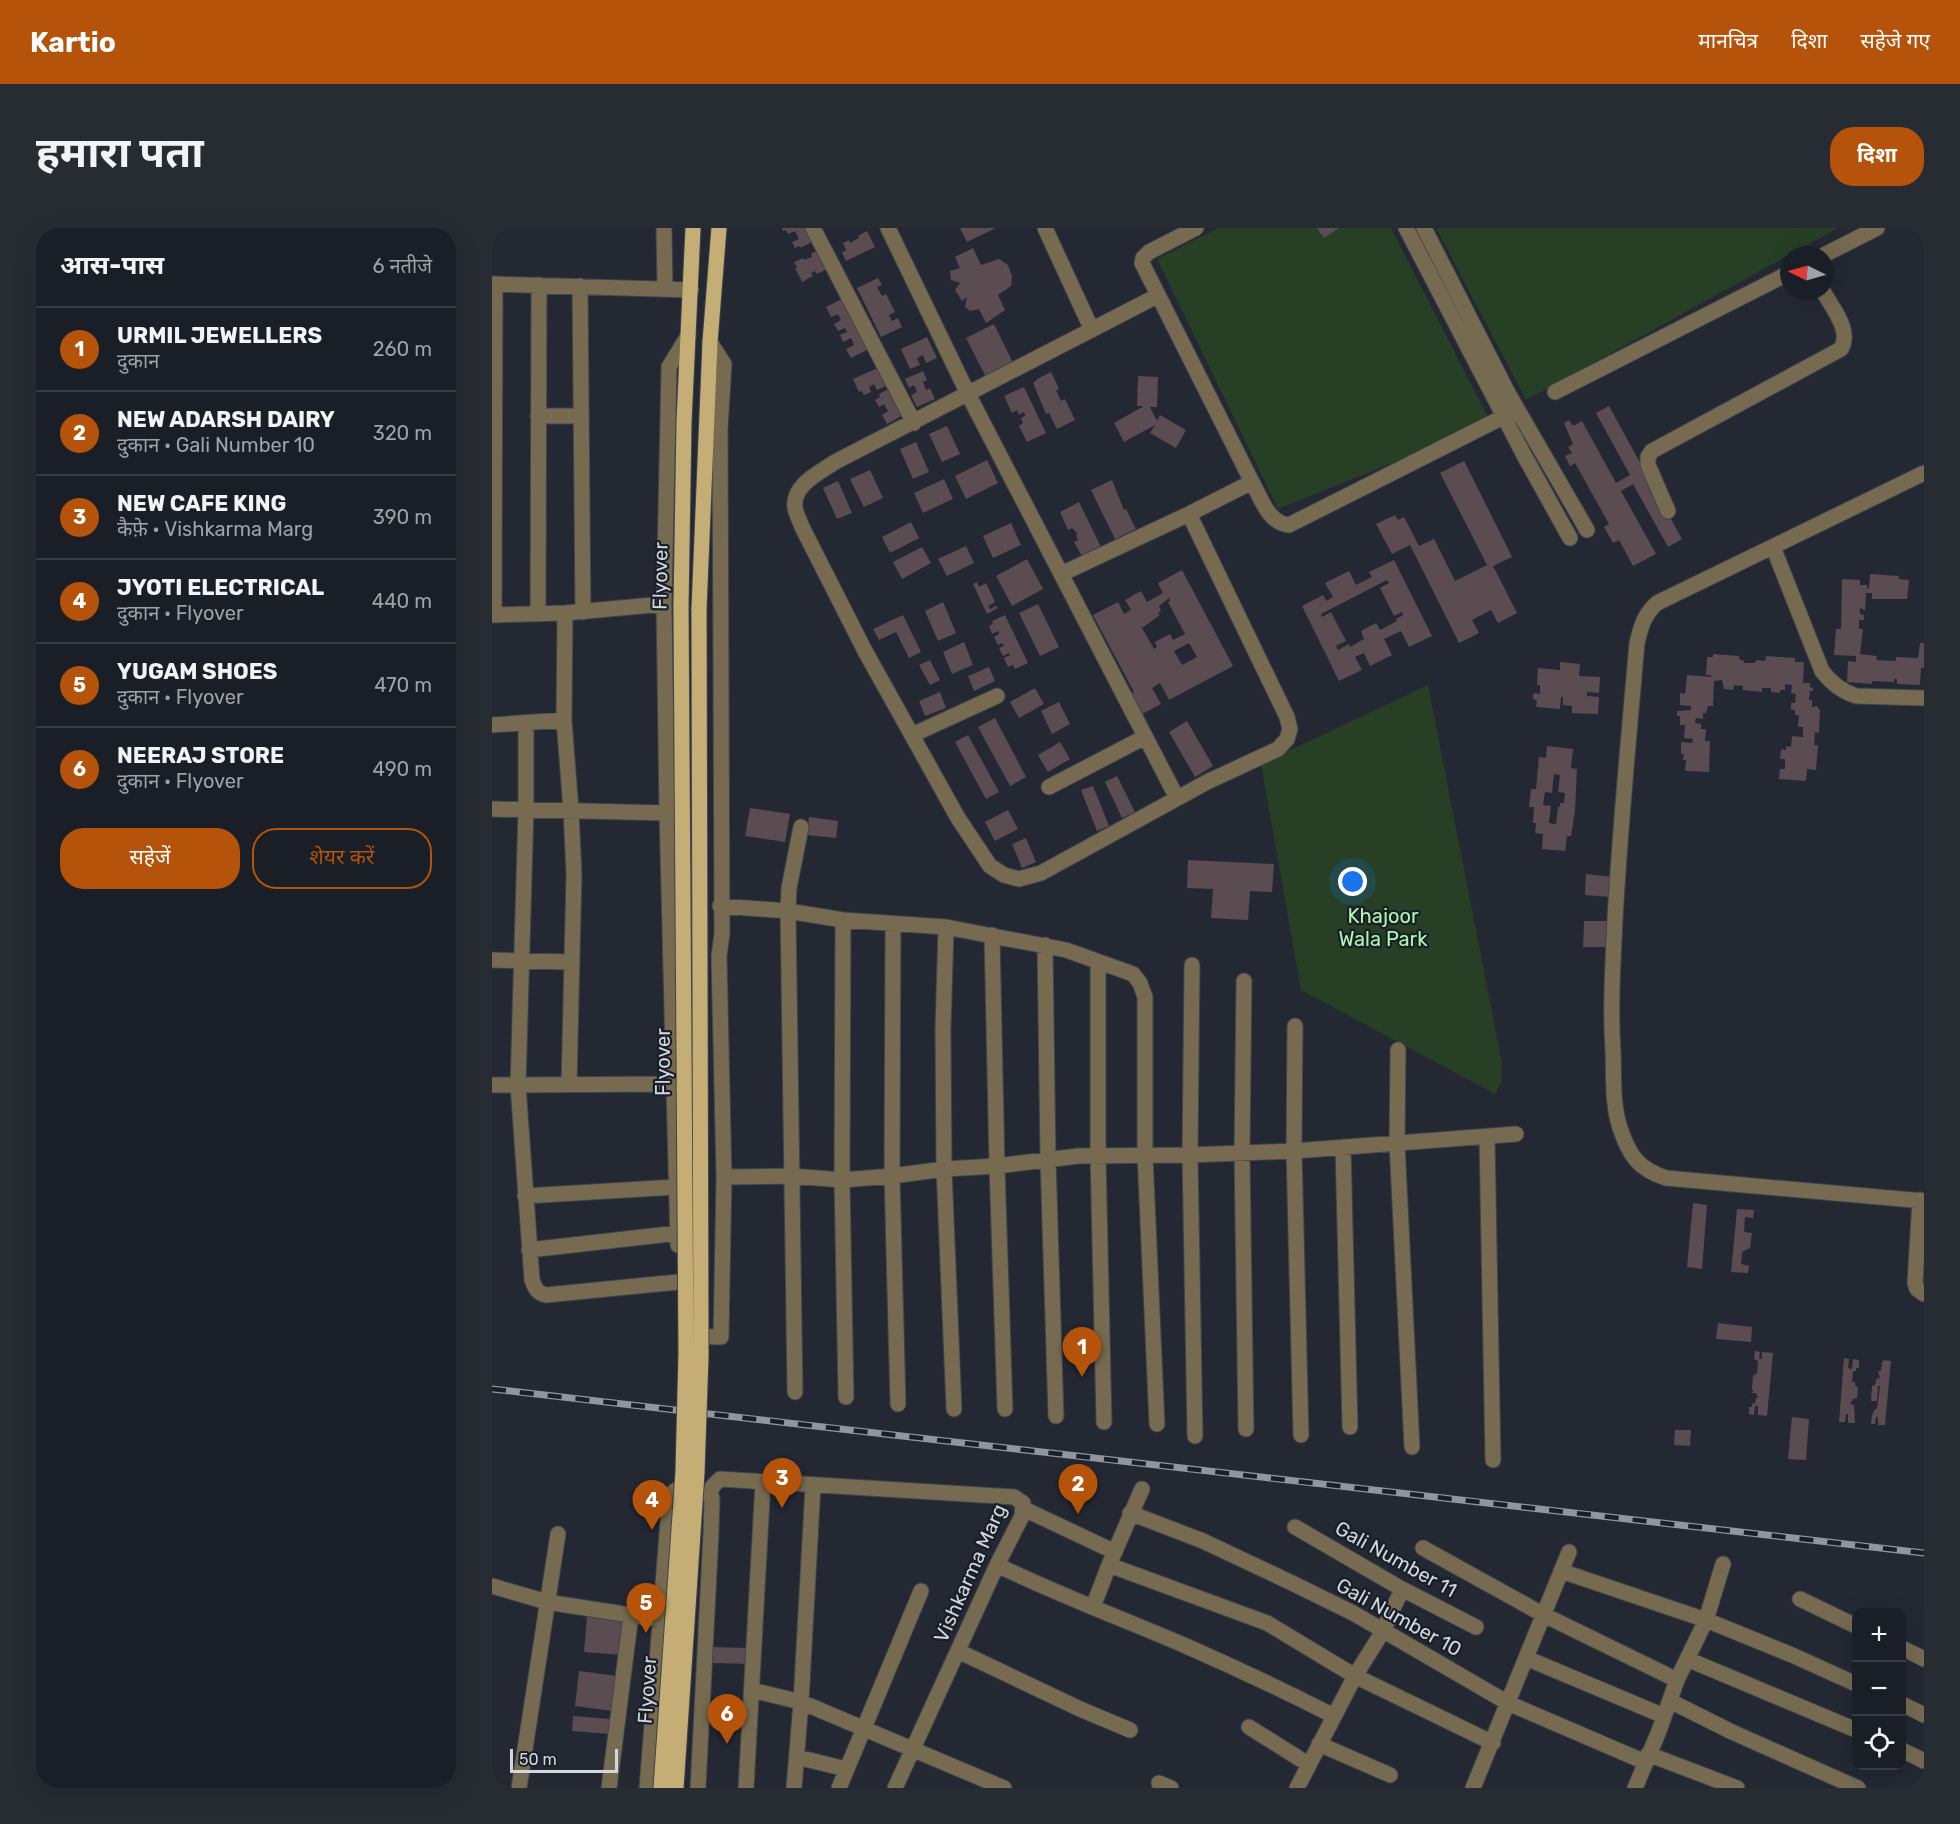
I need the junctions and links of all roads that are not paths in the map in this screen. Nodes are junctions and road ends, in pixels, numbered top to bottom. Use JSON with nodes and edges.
{"nodes":[{"id":1,"x":664,"y":228,"type":"edge"},
{"id":2,"x":693,"y":228,"type":"edge"},
{"id":3,"x":719,"y":228,"type":"edge"},
{"id":4,"x":813,"y":228,"type":"edge"},
{"id":5,"x":888,"y":228,"type":"edge"},
{"id":6,"x":1045,"y":228,"type":"edge"},
{"id":7,"x":1196,"y":228,"type":"edge"},
{"id":8,"x":1406,"y":228,"type":"edge"},
{"id":9,"x":1424,"y":228,"type":"edge"},
{"id":10,"x":1877,"y":228,"type":"edge"},
{"id":11,"x":1834,"y":250,"type":"edge"},
{"id":12,"x":1780,"y":278,"type":"edge"},
{"id":13,"x":493,"y":284,"type":"edge"},
{"id":14,"x":539,"y":285,"type":"junction"},
{"id":15,"x":580,"y":286,"type":"junction"},
{"id":16,"x":665,"y":289,"type":"junction"},
{"id":17,"x":691,"y":290,"type":"junction"},
{"id":18,"x":1157,"y":296,"type":"junction"},
{"id":19,"x":1828,"y":300,"type":"edge"},
{"id":20,"x":1092,"y":330,"type":"junction"},
{"id":21,"x":688,"y":336,"type":"junction"},
{"id":22,"x":710,"y":342,"type":"junction"},
{"id":23,"x":1555,"y":392,"type":"dead end"},
{"id":24,"x":968,"y":394,"type":"junction"},
{"id":25,"x":1511,"y":415,"type":"junction"},
{"id":26,"x":538,"y":416,"type":"junction"},
{"id":27,"x":581,"y":416,"type":"junction"},
{"id":28,"x":914,"y":423,"type":"junction"},
{"id":29,"x":1924,"y":473,"type":"edge"},
{"id":30,"x":1252,"y":482,"type":"junction"},
{"id":31,"x":1668,"y":511,"type":"dead end"},
{"id":32,"x":1190,"y":514,"type":"junction"},
{"id":33,"x":1587,"y":530,"type":"dead end"},
{"id":34,"x":1570,"y":538,"type":"dead end"},
{"id":35,"x":1773,"y":547,"type":"junction"},
{"id":36,"x":1061,"y":574,"type":"junction"},
{"id":37,"x":664,"y":604,"type":"junction"},
{"id":38,"x":583,"y":612,"type":"junction"},
{"id":39,"x":538,"y":614,"type":"junction"},
{"id":40,"x":565,"y":614,"type":"junction"},
{"id":41,"x":493,"y":615,"type":"edge"},
{"id":42,"x":997,"y":696,"type":"dead end"},
{"id":43,"x":1924,"y":698,"type":"edge"},
{"id":44,"x":564,"y":720,"type":"junction"},
{"id":45,"x":526,"y":723,"type":"junction"},
{"id":46,"x":492,"y":725,"type":"edge"},
{"id":47,"x":912,"y":735,"type":"junction"},
{"id":48,"x":1145,"y":737,"type":"junction"},
{"id":49,"x":1049,"y":787,"type":"dead end"},
{"id":50,"x":1177,"y":798,"type":"junction"},
{"id":51,"x":492,"y":809,"type":"edge"},
{"id":52,"x":526,"y":809,"type":"junction"},
{"id":53,"x":571,"y":810,"type":"junction"},
{"id":54,"x":667,"y":813,"type":"junction"},
{"id":55,"x":801,"y":827,"type":"dead end"},
{"id":56,"x":720,"y":906,"type":"junction"},
{"id":57,"x":788,"y":911,"type":"junction"},
{"id":58,"x":843,"y":920,"type":"junction"},
{"id":59,"x":893,"y":924,"type":"junction"},
{"id":60,"x":946,"y":927,"type":"junction"},
{"id":61,"x":722,"y":934,"type":"junction"},
{"id":62,"x":670,"y":935,"type":"junction"},
{"id":63,"x":992,"y":935,"type":"junction"},
{"id":64,"x":1045,"y":945,"type":"junction"},
{"id":65,"x":670,"y":954,"type":"junction"},
{"id":66,"x":719,"y":956,"type":"junction"},
{"id":67,"x":492,"y":960,"type":"edge"},
{"id":68,"x":522,"y":961,"type":"junction"},
{"id":69,"x":570,"y":962,"type":"junction"},
{"id":70,"x":1098,"y":962,"type":"junction"},
{"id":71,"x":1192,"y":965,"type":"dead end"},
{"id":72,"x":1244,"y":981,"type":"dead end"},
{"id":73,"x":1295,"y":1026,"type":"dead end"},
{"id":74,"x":1398,"y":1050,"type":"dead end"},
{"id":75,"x":673,"y":1084,"type":"junction"},
{"id":76,"x":492,"y":1085,"type":"edge"},
{"id":77,"x":518,"y":1085,"type":"junction"},
{"id":78,"x":569,"y":1085,"type":"junction"},
{"id":79,"x":1516,"y":1134,"type":"dead end"},
{"id":80,"x":1487,"y":1138,"type":"junction"},
{"id":81,"x":1397,"y":1143,"type":"junction"},
{"id":82,"x":1343,"y":1147,"type":"junction"},
{"id":83,"x":1294,"y":1151,"type":"junction"},
{"id":84,"x":1242,"y":1153,"type":"junction"},
{"id":85,"x":1098,"y":1155,"type":"junction"},
{"id":86,"x":1145,"y":1155,"type":"junction"},
{"id":87,"x":1190,"y":1155,"type":"junction"},
{"id":88,"x":1048,"y":1159,"type":"junction"},
{"id":89,"x":997,"y":1166,"type":"junction"},
{"id":90,"x":944,"y":1169,"type":"junction"},
{"id":91,"x":792,"y":1176,"type":"junction"},
{"id":92,"x":892,"y":1176,"type":"junction"},
{"id":93,"x":724,"y":1177,"type":"junction"},
{"id":94,"x":842,"y":1180,"type":"junction"},
{"id":95,"x":676,"y":1187,"type":"junction"},
{"id":96,"x":525,"y":1196,"type":"junction"},
{"id":97,"x":1922,"y":1201,"type":"edge"},
{"id":98,"x":678,"y":1233,"type":"junction"},
{"id":99,"x":529,"y":1250,"type":"junction"},
{"id":100,"x":678,"y":1282,"type":"junction"},
{"id":101,"x":1924,"y":1294,"type":"edge"},
{"id":102,"x":795,"y":1392,"type":"dead end"},
{"id":103,"x":846,"y":1396,"type":"dead end"},
{"id":104,"x":898,"y":1404,"type":"dead end"},
{"id":105,"x":954,"y":1409,"type":"dead end"},
{"id":106,"x":1005,"y":1409,"type":"dead end"},
{"id":107,"x":1056,"y":1416,"type":"dead end"},
{"id":108,"x":1104,"y":1422,"type":"dead end"},
{"id":109,"x":1157,"y":1424,"type":"dead end"},
{"id":110,"x":1350,"y":1426,"type":"dead end"},
{"id":111,"x":1246,"y":1429,"type":"dead end"},
{"id":112,"x":1301,"y":1435,"type":"dead end"},
{"id":113,"x":1195,"y":1436,"type":"dead end"},
{"id":114,"x":1412,"y":1447,"type":"dead end"},
{"id":115,"x":1493,"y":1460,"type":"dead end"},
{"id":116,"x":763,"y":1482,"type":"junction"},
{"id":117,"x":813,"y":1486,"type":"junction"},
{"id":118,"x":1142,"y":1489,"type":"dead end"},
{"id":119,"x":709,"y":1495,"type":"junction"},
{"id":120,"x":1024,"y":1509,"type":"junction"},
{"id":121,"x":1130,"y":1513,"type":"junction"},
{"id":122,"x":1295,"y":1527,"type":"dead end"},
{"id":123,"x":558,"y":1534,"type":"dead end"},
{"id":124,"x":1423,"y":1548,"type":"dead end"},
{"id":125,"x":1569,"y":1552,"type":"dead end"},
{"id":126,"x":1112,"y":1558,"type":"junction"},
{"id":127,"x":1723,"y":1564,"type":"dead end"},
{"id":128,"x":997,"y":1565,"type":"junction"},
{"id":129,"x":1562,"y":1572,"type":"junction"},
{"id":130,"x":492,"y":1586,"type":"edge"},
{"id":131,"x":1402,"y":1589,"type":"junction"},
{"id":132,"x":921,"y":1591,"type":"dead end"},
{"id":133,"x":1800,"y":1599,"type":"dead end"},
{"id":134,"x":547,"y":1602,"type":"junction"},
{"id":135,"x":1093,"y":1607,"type":"junction"},
{"id":136,"x":631,"y":1615,"type":"junction"},
{"id":137,"x":1544,"y":1615,"type":"junction"},
{"id":138,"x":662,"y":1620,"type":"junction"},
{"id":139,"x":1706,"y":1620,"type":"junction"},
{"id":140,"x":1852,"y":1624,"type":"edge"},
{"id":141,"x":1476,"y":1627,"type":"dead end"},
{"id":142,"x":1383,"y":1630,"type":"junction"},
{"id":143,"x":1906,"y":1650,"type":"edge"},
{"id":144,"x":958,"y":1651,"type":"junction"},
{"id":145,"x":1526,"y":1658,"type":"junction"},
{"id":146,"x":1687,"y":1659,"type":"junction"},
{"id":147,"x":1924,"y":1659,"type":"edge"},
{"id":148,"x":1355,"y":1676,"type":"junction"},
{"id":149,"x":1677,"y":1680,"type":"junction"},
{"id":150,"x":1852,"y":1682,"type":"edge"},
{"id":151,"x":752,"y":1690,"type":"junction"},
{"id":152,"x":1670,"y":1701,"type":"junction"},
{"id":153,"x":801,"y":1702,"type":"junction"},
{"id":154,"x":1508,"y":1703,"type":"junction"},
{"id":155,"x":1906,"y":1706,"type":"edge"},
{"id":156,"x":1924,"y":1715,"type":"edge"},
{"id":157,"x":1334,"y":1716,"type":"junction"},
{"id":158,"x":1664,"y":1716,"type":"junction"},
{"id":159,"x":863,"y":1727,"type":"junction"},
{"id":160,"x":1249,"y":1727,"type":"dead end"},
{"id":161,"x":1852,"y":1728,"type":"edge"},
{"id":162,"x":1130,"y":1730,"type":"dead end"},
{"id":163,"x":1492,"y":1743,"type":"junction"},
{"id":164,"x":1319,"y":1744,"type":"junction"},
{"id":165,"x":913,"y":1749,"type":"junction"},
{"id":166,"x":1906,"y":1752,"type":"edge"},
{"id":167,"x":797,"y":1758,"type":"junction"},
{"id":168,"x":1647,"y":1758,"type":"junction"},
{"id":169,"x":1924,"y":1761,"type":"edge"},
{"id":170,"x":1308,"y":1764,"type":"junction"},
{"id":171,"x":846,"y":1769,"type":"junction"},
{"id":172,"x":1390,"y":1775,"type":"dead end"},
{"id":173,"x":519,"y":1788,"type":"edge"},
{"id":174,"x":609,"y":1788,"type":"edge"},
{"id":175,"x":648,"y":1788,"type":"edge"},
{"id":176,"x":663,"y":1788,"type":"edge"},
{"id":177,"x":676,"y":1788,"type":"edge"},
{"id":178,"x":685,"y":1788,"type":"edge"},
{"id":179,"x":698,"y":1788,"type":"edge"},
{"id":180,"x":746,"y":1788,"type":"edge"},
{"id":181,"x":794,"y":1788,"type":"edge"},
{"id":182,"x":839,"y":1788,"type":"edge"},
{"id":183,"x":896,"y":1788,"type":"edge"},
{"id":184,"x":1004,"y":1788,"type":"edge"},
{"id":185,"x":1297,"y":1788,"type":"edge"},
{"id":186,"x":1473,"y":1788,"type":"edge"},
{"id":187,"x":1635,"y":1788,"type":"edge"},
{"id":188,"x":1737,"y":1788,"type":"edge"},
{"id":189,"x":1858,"y":1788,"type":"edge"}],
"edges":[{"from":1,"to":16,"type":"street"},
{"from":2,"to":17,"type":"main road","name":"Flyover"},
{"from":3,"to":22,"type":"main road","name":"Flyover"},
{"from":4,"to":28,"type":"street"},
{"from":5,"to":24,"type":"street"},
{"from":6,"to":20,"type":"street"},
{"from":7,"to":18,"type":"street"},
{"from":8,"to":25,"type":"street"},
{"from":9,"to":25,"type":"street"},
{"from":10,"to":11,"type":"street"},
{"from":12,"to":23,"type":"street"},
{"from":13,"to":14,"type":"street"},
{"from":13,"to":41,"type":"street"},
{"from":14,"to":15,"type":"street"},
{"from":14,"to":26,"type":"street"},
{"from":15,"to":16,"type":"street"},
{"from":15,"to":27,"type":"street"},
{"from":16,"to":17,"type":"street"},
{"from":17,"to":21,"type":"main road","name":"Flyover"},
{"from":18,"to":20,"type":"street"},
{"from":18,"to":30,"type":"street"},
{"from":19,"to":31,"type":"street"},
{"from":20,"to":24,"type":"street"},
{"from":21,"to":37,"type":"street"},
{"from":21,"to":176,"type":"main road","name":"Flyover","bridge":true},
{"from":22,"to":56,"type":"street"},
{"from":22,"to":177,"type":"main road","name":"Flyover","bridge":true},
{"from":24,"to":28,"type":"street"},
{"from":24,"to":36,"type":"street"},
{"from":25,"to":30,"type":"street"},
{"from":25,"to":33,"type":"street"},
{"from":25,"to":34,"type":"street"},
{"from":26,"to":27,"type":"street"},
{"from":26,"to":39,"type":"street"},
{"from":27,"to":38,"type":"street"},
{"from":28,"to":47,"type":"street"},
{"from":29,"to":35,"type":"street"},
{"from":30,"to":32,"type":"street"},
{"from":32,"to":36,"type":"street"},
{"from":32,"to":50,"type":"street"},
{"from":35,"to":43,"type":"street"},
{"from":35,"to":97,"type":"street"},
{"from":36,"to":48,"type":"street"},
{"from":37,"to":38,"type":"street"},
{"from":37,"to":54,"type":"street"},
{"from":38,"to":40,"type":"street"},
{"from":39,"to":40,"type":"street"},
{"from":39,"to":41,"type":"street"},
{"from":40,"to":44,"type":"street"},
{"from":42,"to":47,"type":"street"},
{"from":44,"to":45,"type":"street"},
{"from":44,"to":53,"type":"street"},
{"from":45,"to":46,"type":"street"},
{"from":45,"to":52,"type":"street"},
{"from":47,"to":50,"type":"street"},
{"from":48,"to":49,"type":"street"},
{"from":48,"to":50,"type":"street"},
{"from":51,"to":52,"type":"street"},
{"from":52,"to":53,"type":"street"},
{"from":52,"to":68,"type":"street"},
{"from":53,"to":54,"type":"street"},
{"from":53,"to":69,"type":"street"},
{"from":54,"to":62,"type":"street"},
{"from":55,"to":57,"type":"street"},
{"from":56,"to":57,"type":"street"},
{"from":56,"to":61,"type":"street"},
{"from":57,"to":58,"type":"street"},
{"from":57,"to":91,"type":"street"},
{"from":58,"to":59,"type":"street"},
{"from":58,"to":94,"type":"street"},
{"from":59,"to":60,"type":"street"},
{"from":59,"to":92,"type":"street"},
{"from":60,"to":63,"type":"street"},
{"from":60,"to":90,"type":"street"},
{"from":61,"to":62,"type":"street"},
{"from":61,"to":66,"type":"street"},
{"from":62,"to":65,"type":"street"},
{"from":63,"to":64,"type":"street"},
{"from":63,"to":89,"type":"street"},
{"from":64,"to":70,"type":"street"},
{"from":64,"to":88,"type":"street"},
{"from":65,"to":66,"type":"street"},
{"from":65,"to":75,"type":"street"},
{"from":66,"to":93,"type":"street"},
{"from":67,"to":68,"type":"street"},
{"from":68,"to":69,"type":"street"},
{"from":68,"to":77,"type":"street"},
{"from":69,"to":78,"type":"street"},
{"from":70,"to":85,"type":"street"},
{"from":70,"to":86,"type":"street"},
{"from":71,"to":87,"type":"street"},
{"from":72,"to":84,"type":"street"},
{"from":73,"to":83,"type":"street"},
{"from":74,"to":81,"type":"street"},
{"from":75,"to":78,"type":"street"},
{"from":75,"to":95,"type":"street"},
{"from":76,"to":77,"type":"street"},
{"from":77,"to":78,"type":"street"},
{"from":77,"to":96,"type":"street"},
{"from":79,"to":80,"type":"street"},
{"from":80,"to":81,"type":"street"},
{"from":80,"to":115,"type":"street"},
{"from":81,"to":82,"type":"street"},
{"from":81,"to":114,"type":"street"},
{"from":82,"to":83,"type":"street"},
{"from":82,"to":110,"type":"street"},
{"from":83,"to":84,"type":"street"},
{"from":83,"to":112,"type":"street"},
{"from":84,"to":87,"type":"street"},
{"from":84,"to":111,"type":"street"},
{"from":85,"to":86,"type":"street"},
{"from":85,"to":88,"type":"street"},
{"from":85,"to":108,"type":"street"},
{"from":86,"to":87,"type":"street"},
{"from":86,"to":109,"type":"street"},
{"from":87,"to":113,"type":"street"},
{"from":88,"to":89,"type":"street"},
{"from":88,"to":107,"type":"street"},
{"from":89,"to":90,"type":"street"},
{"from":89,"to":106,"type":"street"},
{"from":90,"to":92,"type":"street"},
{"from":90,"to":105,"type":"street"},
{"from":91,"to":93,"type":"street"},
{"from":91,"to":94,"type":"street"},
{"from":91,"to":102,"type":"street"},
{"from":92,"to":94,"type":"street"},
{"from":92,"to":104,"type":"street"},
{"from":93,"to":100,"type":"street"},
{"from":94,"to":103,"type":"street"},
{"from":95,"to":96,"type":"street"},
{"from":95,"to":98,"type":"street"},
{"from":96,"to":99,"type":"street"},
{"from":97,"to":101,"type":"street"},
{"from":98,"to":99,"type":"street"},
{"from":98,"to":100,"type":"street"},
{"from":99,"to":100,"type":"street"},
{"from":116,"to":117,"type":"street","name":"Vishkarma Marg"},
{"from":116,"to":119,"type":"street","name":"Vishkarma Marg"},
{"from":116,"to":151,"type":"street"},
{"from":117,"to":120,"type":"street","name":"Vishkarma Marg"},
{"from":117,"to":153,"type":"street"},
{"from":118,"to":121,"type":"street"},
{"from":119,"to":138,"type":"street"},
{"from":119,"to":179,"type":"street"},
{"from":120,"to":126,"type":"street"},
{"from":120,"to":128,"type":"street","name":"Vishkarma Marg"},
{"from":121,"to":126,"type":"street"},
{"from":121,"to":142,"type":"street","name":"Gali Number 10"},
{"from":122,"to":131,"type":"street","name":"Gali Number 11"},
{"from":123,"to":134,"type":"street"},
{"from":124,"to":137,"type":"street"},
{"from":125,"to":129,"type":"street"},
{"from":126,"to":135,"type":"street"},
{"from":126,"to":148,"type":"street"},
{"from":127,"to":139,"type":"street"},
{"from":128,"to":135,"type":"street"},
{"from":128,"to":144,"type":"street","name":"Vishkarma Marg"},
{"from":129,"to":137,"type":"street"},
{"from":129,"to":139,"type":"street"},
{"from":130,"to":134,"type":"street"},
{"from":131,"to":141,"type":"street","name":"Gali Number 11"},
{"from":131,"to":142,"type":"street"},
{"from":132,"to":159,"type":"street"},
{"from":133,"to":140,"type":"street"},
{"from":134,"to":136,"type":"street"},
{"from":134,"to":173,"type":"street"},
{"from":135,"to":157,"type":"street"},
{"from":136,"to":138,"type":"street"},
{"from":136,"to":174,"type":"street"},
{"from":137,"to":145,"type":"street"},
{"from":137,"to":149,"type":"street"},
{"from":138,"to":175,"type":"street"},
{"from":139,"to":146,"type":"street"},
{"from":139,"to":150,"type":"street"},
{"from":142,"to":148,"type":"street"},
{"from":142,"to":154,"type":"street","name":"Gali Number 10"},
{"from":143,"to":147,"type":"street"},
{"from":144,"to":162,"type":"street"},
{"from":144,"to":165,"type":"street","name":"Vishkarma Marg"},
{"from":145,"to":154,"type":"street"},
{"from":145,"to":158,"type":"street"},
{"from":146,"to":149,"type":"street"},
{"from":146,"to":161,"type":"street"},
{"from":148,"to":157,"type":"street"},
{"from":148,"to":163,"type":"street"},
{"from":149,"to":152,"type":"street"},
{"from":151,"to":153,"type":"street"},
{"from":151,"to":180,"type":"street"},
{"from":152,"to":158,"type":"street"},
{"from":152,"to":189,"type":"street"},
{"from":153,"to":159,"type":"street"},
{"from":153,"to":167,"type":"street"},
{"from":154,"to":163,"type":"street"},
{"from":154,"to":168,"type":"street","name":"Gali Number 10"},
{"from":155,"to":156,"type":"street"},
{"from":157,"to":164,"type":"street"},
{"from":158,"to":168,"type":"street"},
{"from":159,"to":165,"type":"street"},
{"from":159,"to":171,"type":"street"},
{"from":160,"to":170,"type":"street"},
{"from":163,"to":186,"type":"street"},
{"from":164,"to":170,"type":"street"},
{"from":164,"to":172,"type":"street"},
{"from":165,"to":183,"type":"street","name":"Vishkarma Marg"},
{"from":165,"to":184,"type":"street"},
{"from":166,"to":169,"type":"street"},
{"from":167,"to":171,"type":"street"},
{"from":167,"to":181,"type":"street"},
{"from":168,"to":187,"type":"street"},
{"from":168,"to":188,"type":"street","name":"Gali Number 10"},
{"from":170,"to":185,"type":"street"},
{"from":171,"to":182,"type":"street"},
{"from":176,"to":178,"type":"street"}]}
